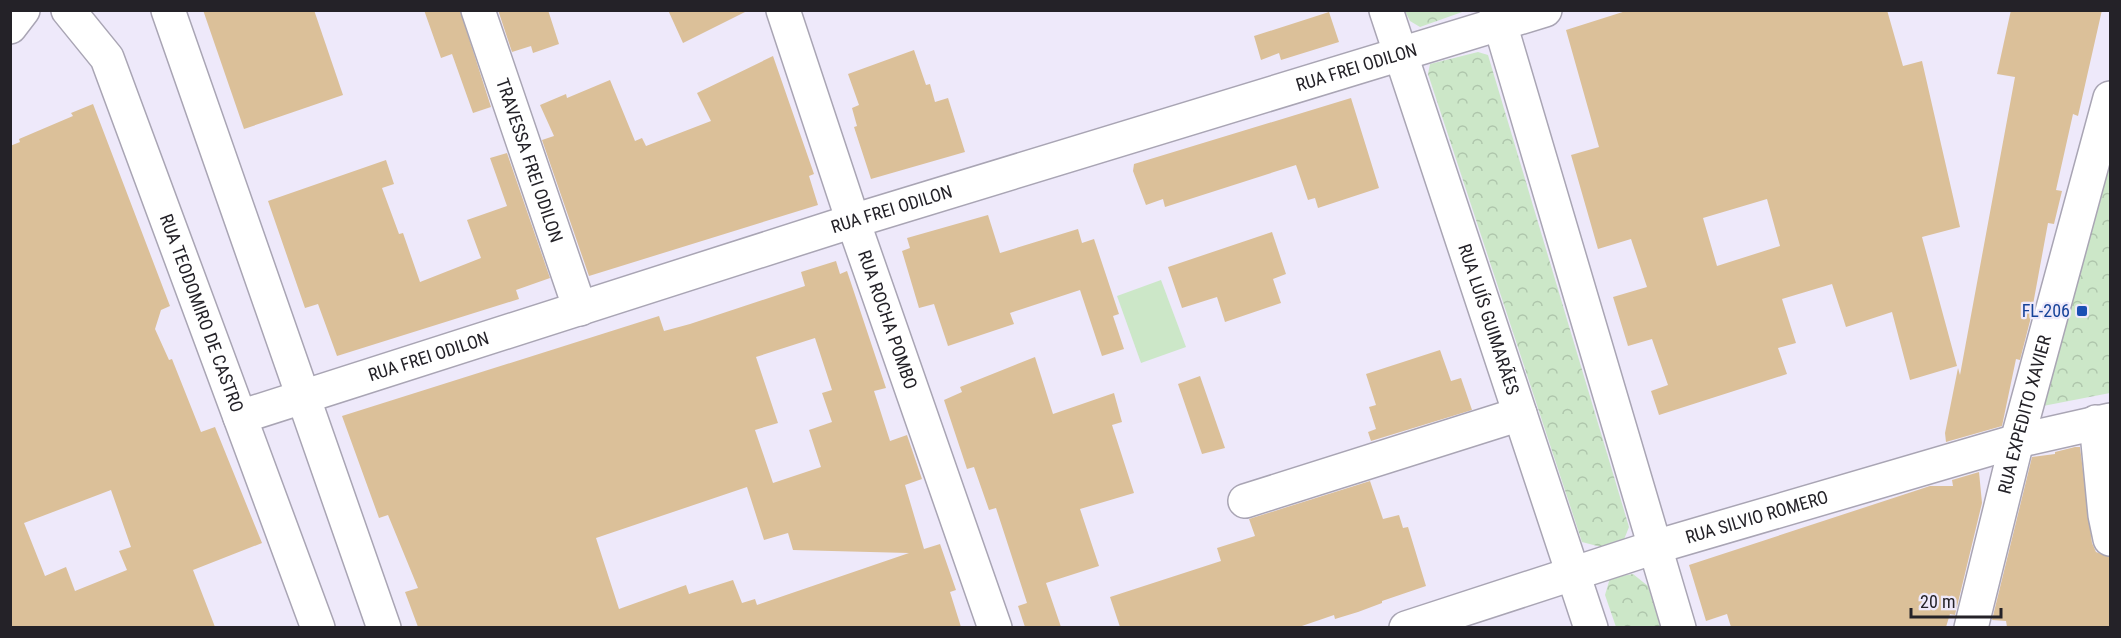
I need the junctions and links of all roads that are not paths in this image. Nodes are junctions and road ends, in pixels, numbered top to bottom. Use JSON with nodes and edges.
{"nodes":[{"id":1,"x":23,"y":10,"type":"edge"},
{"id":2,"x":68,"y":10,"type":"edge"},
{"id":3,"x":478,"y":10,"type":"edge"},
{"id":4,"x":783,"y":10,"type":"edge"},
{"id":5,"x":1386,"y":10,"type":"edge"},
{"id":6,"x":1545,"y":10,"type":"edge"},
{"id":7,"x":166,"y":13,"type":"edge"},
{"id":8,"x":1498,"y":17,"type":"edge"},
{"id":9,"x":10,"y":27,"type":"edge"},
{"id":10,"x":1401,"y":54,"type":"junction"},
{"id":11,"x":2110,"y":98,"type":"edge"},
{"id":12,"x":853,"y":220,"type":"junction"},
{"id":13,"x":580,"y":309,"type":"junction"},
{"id":14,"x":304,"y":396,"type":"junction"},
{"id":15,"x":1520,"y":414,"type":"junction"},
{"id":16,"x":240,"y":417,"type":"junction"},
{"id":17,"x":2103,"y":421,"type":"edge"},
{"id":18,"x":2017,"y":441,"type":"junction"},
{"id":19,"x":1245,"y":501,"type":"dead end"},
{"id":20,"x":2110,"y":539,"type":"edge"},
{"id":21,"x":1655,"y":547,"type":"junction"},
{"id":22,"x":1573,"y":574,"type":"junction"},
{"id":23,"x":318,"y":627,"type":"edge"},
{"id":24,"x":384,"y":627,"type":"edge"},
{"id":25,"x":996,"y":627,"type":"edge"},
{"id":26,"x":1406,"y":627,"type":"edge"},
{"id":27,"x":1591,"y":627,"type":"edge"},
{"id":28,"x":1679,"y":627,"type":"edge"},
{"id":29,"x":1971,"y":627,"type":"edge"}],
"edges":[{"from":1,"to":9,"type":"street"},
{"from":2,"to":16,"type":"street","name":"RUA TEODOMIRO DE CASTRO"},
{"from":3,"to":13,"type":"street","name":"TRAVESSA FREI ODILON"},
{"from":4,"to":12,"type":"street","name":"RUA ROCHA POMBO"},
{"from":5,"to":10,"type":"street","name":"RUA LUÍS GUIMARÃES"},
{"from":6,"to":8,"type":"street","name":"RUA FREI ODILON"},
{"from":7,"to":14,"type":"street"},
{"from":8,"to":10,"type":"street","name":"RUA FREI ODILON"},
{"from":8,"to":21,"type":"street"},
{"from":10,"to":12,"type":"street","name":"RUA FREI ODILON"},
{"from":10,"to":15,"type":"street","name":"RUA LUÍS GUIMARÃES"},
{"from":11,"to":18,"type":"street","name":"RUA EXPEDITO XAVIER"},
{"from":12,"to":13,"type":"street","name":"RUA FREI ODILON"},
{"from":12,"to":25,"type":"street","name":"RUA ROCHA POMBO"},
{"from":13,"to":14,"type":"street","name":"RUA FREI ODILON"},
{"from":14,"to":16,"type":"street","name":"RUA FREI ODILON"},
{"from":14,"to":24,"type":"street"},
{"from":15,"to":19,"type":"street"},
{"from":15,"to":22,"type":"street","name":"RUA LUÍS GUIMARÃES"},
{"from":16,"to":23,"type":"street","name":"RUA TEODOMIRO DE CASTRO"},
{"from":17,"to":18,"type":"street","name":"RUA SILVIO ROMERO"},
{"from":17,"to":20,"type":"street"},
{"from":18,"to":21,"type":"street","name":"RUA SILVIO ROMERO"},
{"from":18,"to":29,"type":"street","name":"RUA EXPEDITO XAVIER"},
{"from":21,"to":22,"type":"street","name":"RUA SILVIO ROMERO"},
{"from":21,"to":28,"type":"street"},
{"from":22,"to":26,"type":"street","name":"RUA SILVIO ROMERO"},
{"from":22,"to":27,"type":"street","name":"RUA LUÍS GUIMARÃES"}]}
